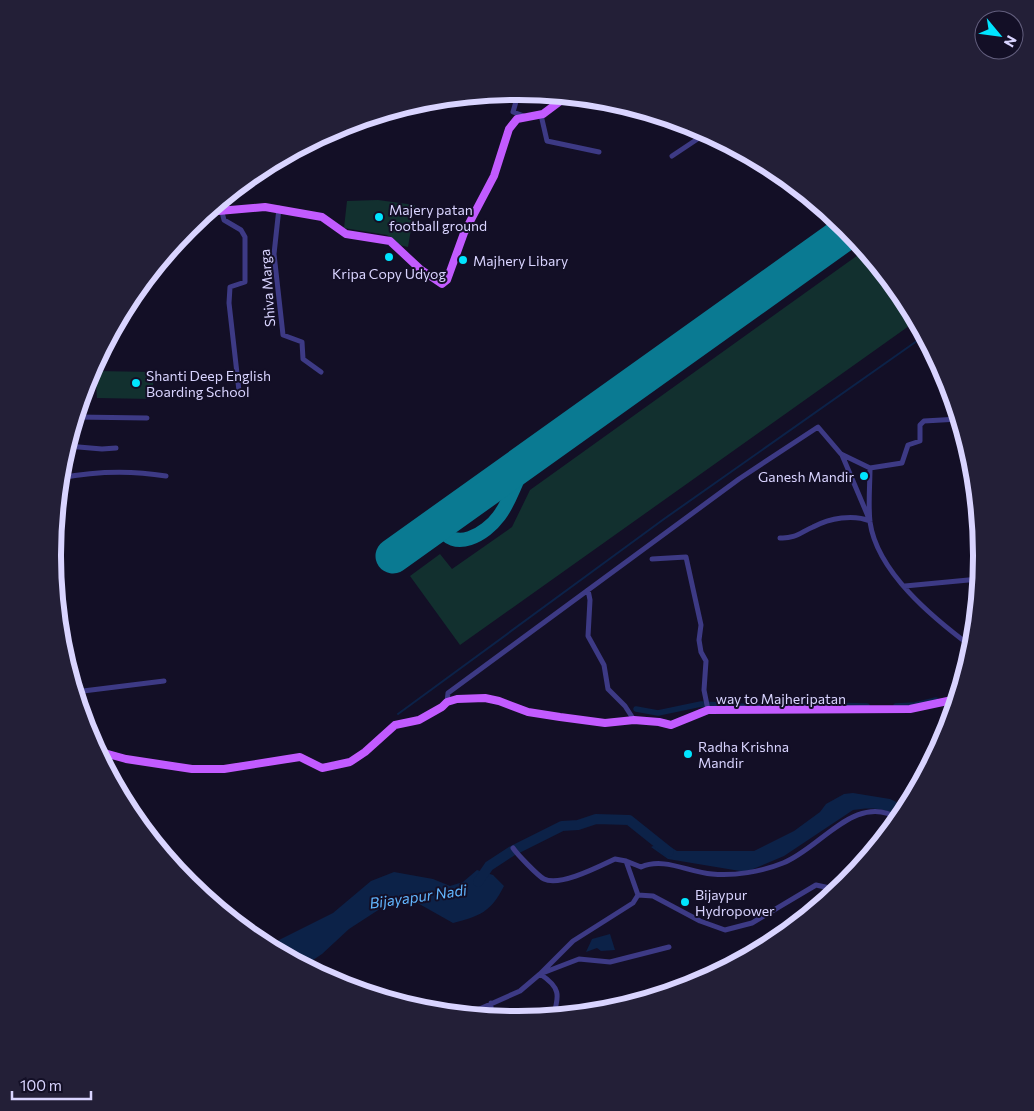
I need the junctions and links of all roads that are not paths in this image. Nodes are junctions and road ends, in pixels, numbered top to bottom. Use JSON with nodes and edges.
{"nodes":[{"id":1,"x":516,"y":100,"type":"edge"},
{"id":2,"x":559,"y":102,"type":"edge"},
{"id":3,"x":541,"y":115,"type":"junction"},
{"id":4,"x":527,"y":116,"type":"junction"},
{"id":5,"x":699,"y":138,"type":"edge"},
{"id":6,"x":599,"y":152,"type":"dead end"},
{"id":7,"x":672,"y":156,"type":"dead end"},
{"id":8,"x":279,"y":208,"type":"junction"},
{"id":9,"x":218,"y":212,"type":"edge"},
{"id":10,"x":222,"y":212,"type":"junction"},
{"id":11,"x":321,"y":372,"type":"dead end"},
{"id":12,"x":220,"y":392,"type":"dead end"},
{"id":13,"x":83,"y":417,"type":"edge"},
{"id":14,"x":147,"y":418,"type":"dead end"},
{"id":15,"x":952,"y":419,"type":"edge"},
{"id":16,"x":75,"y":446,"type":"edge"},
{"id":17,"x":116,"y":448,"type":"dead end"},
{"id":18,"x":842,"y":454,"type":"junction"},
{"id":19,"x":870,"y":468,"type":"junction"},
{"id":20,"x":166,"y":476,"type":"dead end"},
{"id":21,"x":68,"y":477,"type":"edge"},
{"id":22,"x":870,"y":521,"type":"junction"},
{"id":23,"x":780,"y":538,"type":"dead end"},
{"id":24,"x":652,"y":558,"type":"dead end"},
{"id":25,"x":972,"y":580,"type":"edge"},
{"id":26,"x":905,"y":586,"type":"junction"},
{"id":27,"x":588,"y":590,"type":"junction"},
{"id":28,"x":964,"y":641,"type":"edge"},
{"id":29,"x":164,"y":681,"type":"dead end"},
{"id":30,"x":82,"y":691,"type":"edge"},
{"id":31,"x":949,"y":701,"type":"edge"},
{"id":32,"x":447,"y":702,"type":"junction"},
{"id":33,"x":708,"y":710,"type":"junction"},
{"id":34,"x":634,"y":720,"type":"junction"},
{"id":35,"x":106,"y":753,"type":"edge"},
{"id":36,"x":891,"y":816,"type":"edge"},
{"id":37,"x":514,"y":850,"type":"dead end"},
{"id":38,"x":626,"y":861,"type":"junction"},
{"id":39,"x":829,"y":887,"type":"edge"},
{"id":40,"x":638,"y":895,"type":"junction"},
{"id":41,"x":669,"y":947,"type":"dead end"},
{"id":42,"x":540,"y":974,"type":"junction"},
{"id":43,"x":492,"y":1003,"type":"junction"},
{"id":44,"x":479,"y":1009,"type":"edge"},
{"id":45,"x":556,"y":1009,"type":"edge"},
{"id":46,"x":491,"y":1010,"type":"edge"}],
"edges":[{"from":1,"to":4,"type":"street"},
{"from":2,"to":3,"type":"main road"},
{"from":3,"to":4,"type":"main road"},
{"from":3,"to":6,"type":"street"},
{"from":4,"to":8,"type":"main road"},
{"from":5,"to":7,"type":"street"},
{"from":8,"to":10,"type":"main road"},
{"from":8,"to":11,"type":"street","name":"Shiva Marga"},
{"from":9,"to":10,"type":"main road"},
{"from":10,"to":12,"type":"street"},
{"from":13,"to":14,"type":"street"},
{"from":15,"to":19,"type":"street"},
{"from":16,"to":17,"type":"street"},
{"from":18,"to":19,"type":"street"},
{"from":18,"to":22,"type":"street"},
{"from":18,"to":27,"type":"street"},
{"from":19,"to":22,"type":"street"},
{"from":20,"to":21,"type":"street"},
{"from":22,"to":23,"type":"street"},
{"from":22,"to":26,"type":"street"},
{"from":24,"to":33,"type":"street"},
{"from":25,"to":26,"type":"street"},
{"from":26,"to":28,"type":"street"},
{"from":27,"to":32,"type":"street"},
{"from":27,"to":34,"type":"street"},
{"from":29,"to":30,"type":"street"},
{"from":31,"to":33,"type":"main road","name":"way to Majheripatan"},
{"from":32,"to":34,"type":"main road","name":"way to Majheripatan"},
{"from":32,"to":35,"type":"main road","name":"way to Majheripatan"},
{"from":33,"to":34,"type":"main road","name":"way to Majheripatan"},
{"from":36,"to":38,"type":"street"},
{"from":37,"to":38,"type":"street"},
{"from":38,"to":40,"type":"street"},
{"from":39,"to":40,"type":"street"},
{"from":40,"to":42,"type":"street"},
{"from":41,"to":42,"type":"street"},
{"from":42,"to":43,"type":"street"},
{"from":42,"to":45,"type":"street"},
{"from":43,"to":44,"type":"street"},
{"from":43,"to":46,"type":"street"}]}
